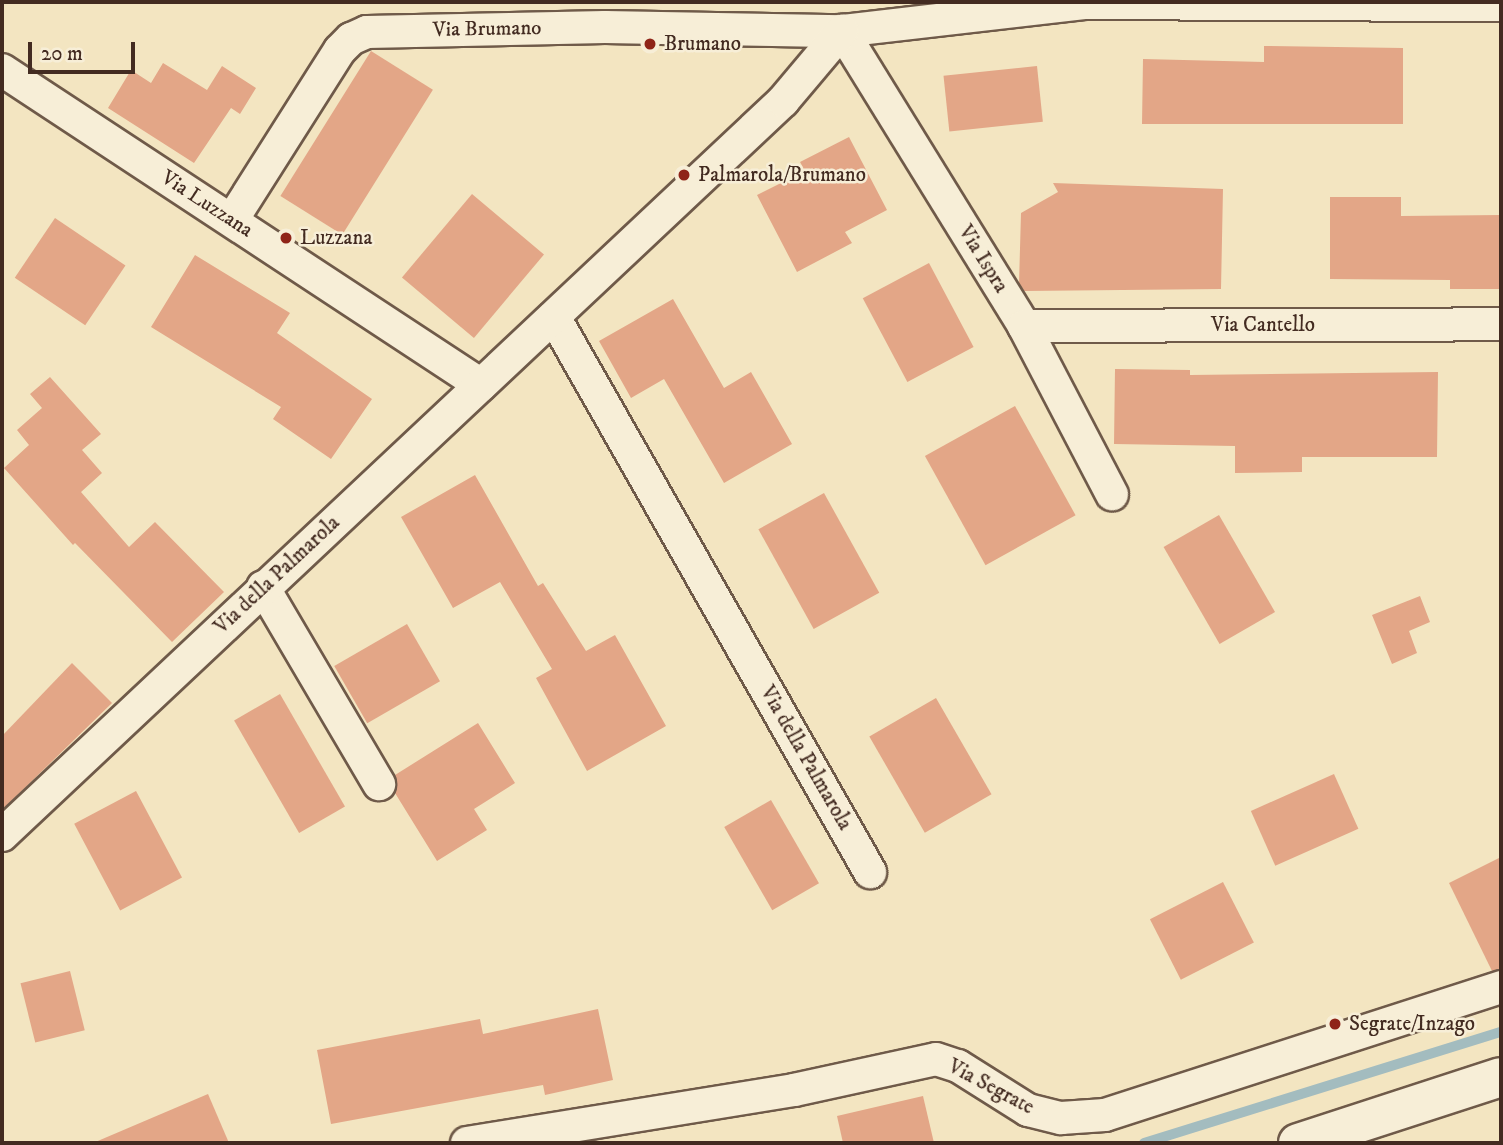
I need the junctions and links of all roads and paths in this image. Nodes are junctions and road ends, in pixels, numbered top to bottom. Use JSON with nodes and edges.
{"nodes":[{"id":1,"x":1501,"y":5,"type":"edge"},
{"id":2,"x":842,"y":31,"type":"junction"},
{"id":3,"x":2,"y":71,"type":"edge"},
{"id":4,"x":232,"y":220,"type":"junction"},
{"id":5,"x":554,"y":317,"type":"junction"},
{"id":6,"x":1501,"y":324,"type":"edge"},
{"id":7,"x":1024,"y":326,"type":"junction"},
{"id":8,"x":481,"y":385,"type":"junction"},
{"id":9,"x":1112,"y":494,"type":"dead end"},
{"id":10,"x":263,"y":587,"type":"junction"},
{"id":11,"x":379,"y":784,"type":"dead end"},
{"id":12,"x":2,"y":835,"type":"edge"},
{"id":13,"x":870,"y":872,"type":"dead end"},
{"id":14,"x":1501,"y":988,"type":"edge"},
{"id":15,"x":1501,"y":1077,"type":"edge"},
{"id":16,"x":467,"y":1143,"type":"edge"},
{"id":17,"x":1298,"y":1143,"type":"edge"}],
"edges":[{"from":1,"to":2,"type":"street"},
{"from":2,"to":4,"type":"street","name":"Via Brumano"},
{"from":2,"to":5,"type":"street","name":"Via della Palmarola"},
{"from":2,"to":7,"type":"street","name":"Via Ispra"},
{"from":3,"to":4,"type":"street","name":"Via Luzzana"},
{"from":4,"to":8,"type":"street","name":"Via Luzzana"},
{"from":5,"to":8,"type":"street","name":"Via della Palmarola"},
{"from":5,"to":13,"type":"street","name":"Via della Palmarola"},
{"from":6,"to":7,"type":"street","name":"Via Cantello"},
{"from":7,"to":9,"type":"street","name":"Via Ispra"},
{"from":8,"to":10,"type":"street","name":"Via della Palmarola"},
{"from":10,"to":11,"type":"street"},
{"from":10,"to":12,"type":"street","name":"Via della Palmarola"},
{"from":14,"to":16,"type":"street","name":"Via Segrate"},
{"from":15,"to":17,"type":"street"}]}
